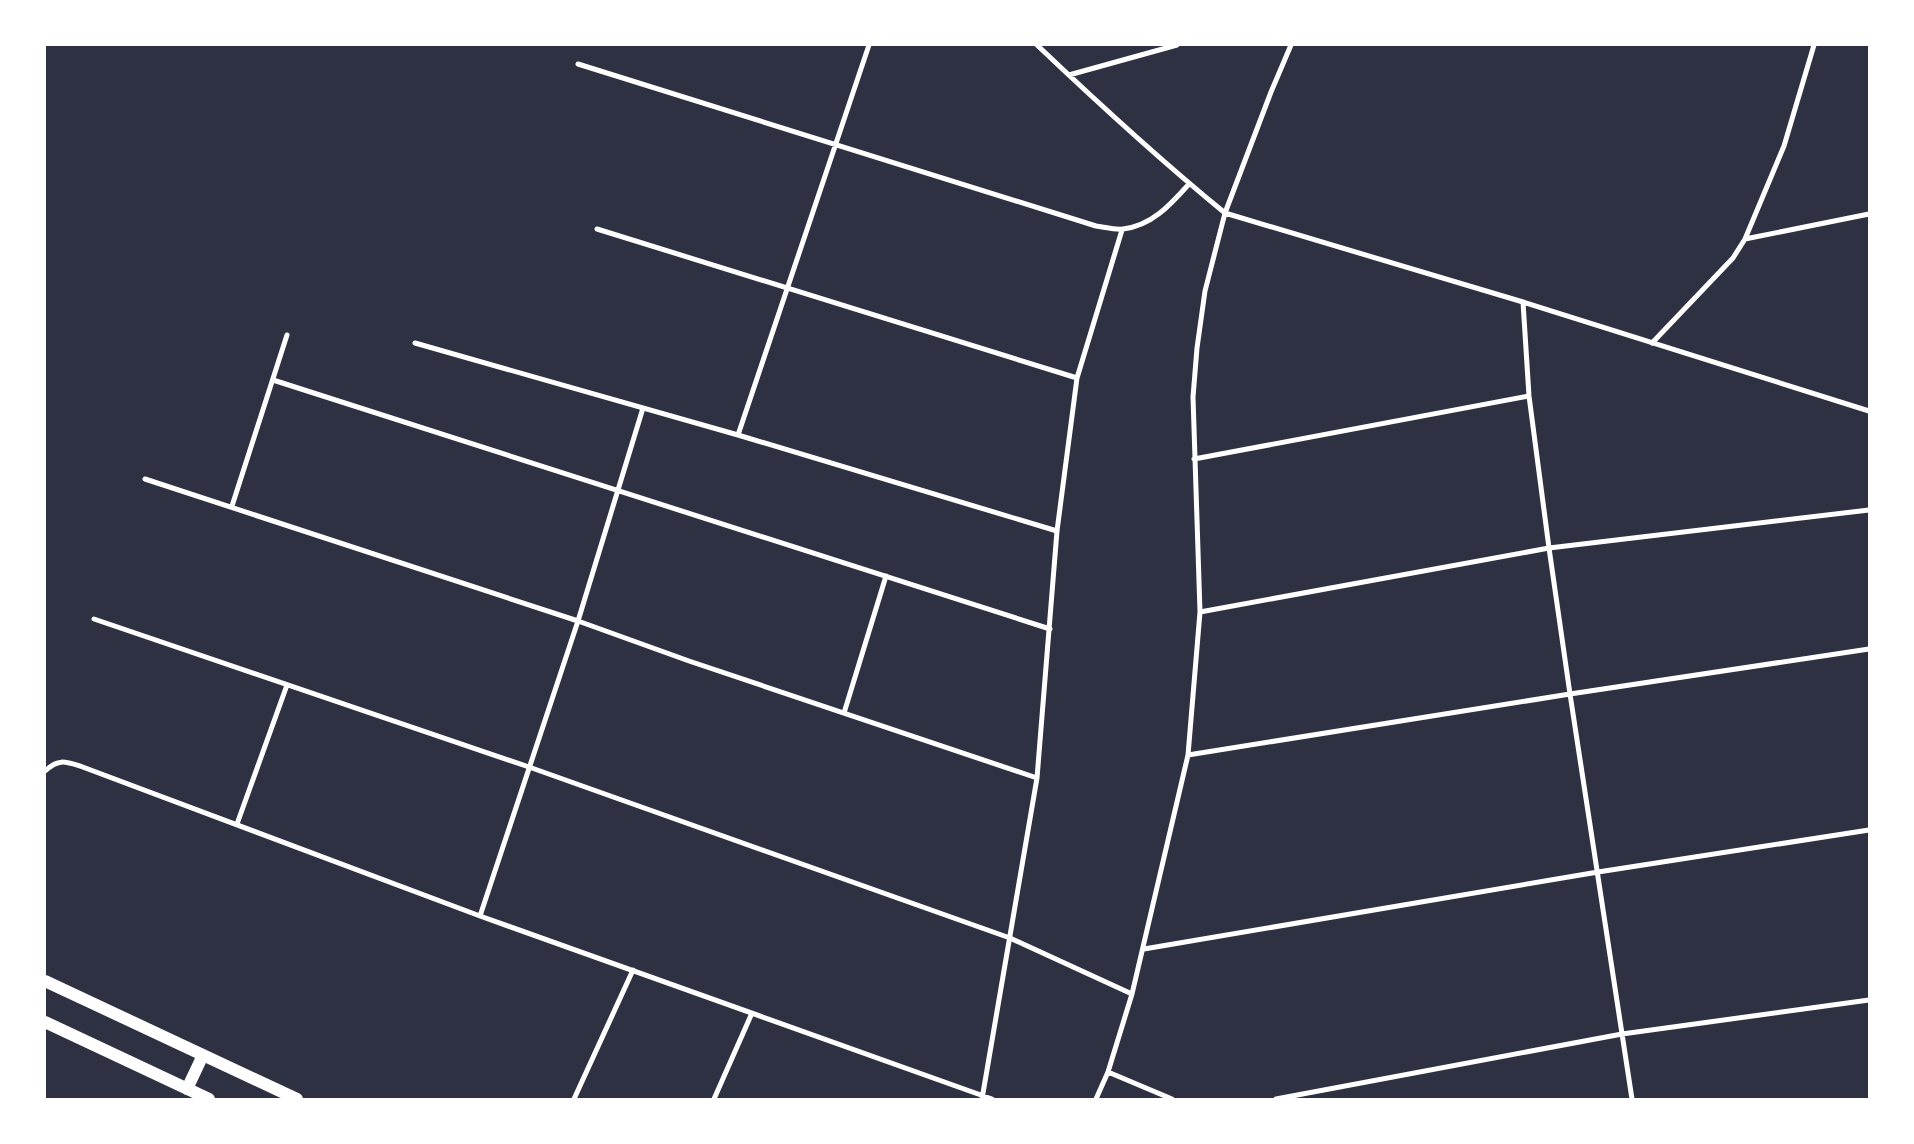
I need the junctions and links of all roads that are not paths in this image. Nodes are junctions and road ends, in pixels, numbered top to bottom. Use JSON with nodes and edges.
{"nodes":[{"id":1,"x":870,"y":45,"type":"edge"},
{"id":2,"x":1037,"y":45,"type":"edge"},
{"id":3,"x":1177,"y":45,"type":"edge"},
{"id":4,"x":1290,"y":45,"type":"edge"},
{"id":5,"x":1814,"y":45,"type":"edge"},
{"id":6,"x":578,"y":64,"type":"dead end"},
{"id":7,"x":1069,"y":75,"type":"junction"},
{"id":8,"x":835,"y":144,"type":"junction"},
{"id":9,"x":1189,"y":184,"type":"junction"},
{"id":10,"x":1225,"y":213,"type":"junction"},
{"id":11,"x":1869,"y":214,"type":"edge"},
{"id":12,"x":597,"y":229,"type":"dead end"},
{"id":13,"x":1122,"y":230,"type":"junction"},
{"id":14,"x":1745,"y":239,"type":"junction"},
{"id":15,"x":788,"y":288,"type":"junction"},
{"id":16,"x":1523,"y":302,"type":"junction"},
{"id":17,"x":287,"y":335,"type":"dead end"},
{"id":18,"x":415,"y":343,"type":"dead end"},
{"id":19,"x":1652,"y":343,"type":"junction"},
{"id":20,"x":1078,"y":378,"type":"junction"},
{"id":21,"x":273,"y":380,"type":"junction"},
{"id":22,"x":1529,"y":396,"type":"junction"},
{"id":23,"x":643,"y":408,"type":"junction"},
{"id":24,"x":1869,"y":411,"type":"edge"},
{"id":25,"x":738,"y":435,"type":"junction"},
{"id":26,"x":1194,"y":459,"type":"junction"},
{"id":27,"x":146,"y":479,"type":"dead end"},
{"id":28,"x":618,"y":491,"type":"junction"},
{"id":29,"x":232,"y":506,"type":"junction"},
{"id":30,"x":1869,"y":510,"type":"edge"},
{"id":31,"x":1057,"y":531,"type":"junction"},
{"id":32,"x":1549,"y":548,"type":"junction"},
{"id":33,"x":886,"y":576,"type":"junction"},
{"id":34,"x":1200,"y":612,"type":"junction"},
{"id":35,"x":94,"y":619,"type":"dead end"},
{"id":36,"x":578,"y":621,"type":"junction"},
{"id":37,"x":1050,"y":628,"type":"junction"},
{"id":38,"x":1869,"y":649,"type":"edge"},
{"id":39,"x":287,"y":685,"type":"junction"},
{"id":40,"x":1570,"y":694,"type":"junction"},
{"id":41,"x":844,"y":713,"type":"junction"},
{"id":42,"x":1188,"y":755,"type":"junction"},
{"id":43,"x":529,"y":767,"type":"junction"},
{"id":44,"x":45,"y":772,"type":"edge"},
{"id":45,"x":1037,"y":778,"type":"junction"},
{"id":46,"x":237,"y":824,"type":"junction"},
{"id":47,"x":1869,"y":830,"type":"edge"},
{"id":48,"x":1598,"y":872,"type":"junction"},
{"id":49,"x":480,"y":916,"type":"junction"},
{"id":50,"x":1010,"y":938,"type":"junction"},
{"id":51,"x":1144,"y":950,"type":"junction"},
{"id":52,"x":633,"y":970,"type":"junction"},
{"id":53,"x":45,"y":981,"type":"edge"},
{"id":54,"x":1132,"y":994,"type":"junction"},
{"id":55,"x":1869,"y":1000,"type":"edge"},
{"id":56,"x":752,"y":1013,"type":"junction"},
{"id":57,"x":45,"y":1022,"type":"edge"},
{"id":58,"x":1622,"y":1034,"type":"junction"},
{"id":59,"x":203,"y":1055,"type":"junction"},
{"id":60,"x":1108,"y":1072,"type":"junction"},
{"id":61,"x":187,"y":1089,"type":"junction"},
{"id":62,"x":982,"y":1097,"type":"edge"},
{"id":63,"x":209,"y":1099,"type":"edge"},
{"id":64,"x":297,"y":1099,"type":"edge"},
{"id":65,"x":574,"y":1099,"type":"edge"},
{"id":66,"x":714,"y":1099,"type":"edge"},
{"id":67,"x":992,"y":1099,"type":"edge"},
{"id":68,"x":1096,"y":1099,"type":"edge"},
{"id":69,"x":1172,"y":1099,"type":"edge"},
{"id":70,"x":1276,"y":1099,"type":"edge"},
{"id":71,"x":1632,"y":1099,"type":"edge"}],
"edges":[{"from":1,"to":8,"type":"street"},
{"from":2,"to":7,"type":"street"},
{"from":3,"to":7,"type":"street"},
{"from":4,"to":10,"type":"street"},
{"from":5,"to":14,"type":"street"},
{"from":6,"to":8,"type":"street"},
{"from":7,"to":9,"type":"street"},
{"from":8,"to":13,"type":"street"},
{"from":8,"to":15,"type":"street"},
{"from":9,"to":10,"type":"street"},
{"from":9,"to":13,"type":"street"},
{"from":10,"to":16,"type":"street"},
{"from":10,"to":26,"type":"street"},
{"from":11,"to":14,"type":"street"},
{"from":12,"to":15,"type":"street"},
{"from":13,"to":20,"type":"street"},
{"from":14,"to":19,"type":"street"},
{"from":15,"to":20,"type":"street"},
{"from":15,"to":25,"type":"street"},
{"from":16,"to":19,"type":"street"},
{"from":16,"to":22,"type":"street"},
{"from":17,"to":21,"type":"street"},
{"from":18,"to":23,"type":"street"},
{"from":19,"to":24,"type":"street"},
{"from":20,"to":31,"type":"street"},
{"from":21,"to":28,"type":"street"},
{"from":21,"to":29,"type":"street"},
{"from":22,"to":26,"type":"street"},
{"from":22,"to":32,"type":"street"},
{"from":23,"to":25,"type":"street"},
{"from":23,"to":28,"type":"street"},
{"from":25,"to":31,"type":"street"},
{"from":26,"to":34,"type":"street"},
{"from":27,"to":29,"type":"street"},
{"from":28,"to":33,"type":"street"},
{"from":28,"to":36,"type":"street"},
{"from":29,"to":36,"type":"street"},
{"from":30,"to":32,"type":"street"},
{"from":31,"to":37,"type":"street"},
{"from":32,"to":34,"type":"street"},
{"from":32,"to":40,"type":"street"},
{"from":33,"to":37,"type":"street"},
{"from":33,"to":41,"type":"street"},
{"from":34,"to":42,"type":"street"},
{"from":35,"to":39,"type":"street"},
{"from":36,"to":41,"type":"street"},
{"from":36,"to":43,"type":"street"},
{"from":37,"to":45,"type":"street"},
{"from":38,"to":40,"type":"street"},
{"from":39,"to":43,"type":"street"},
{"from":39,"to":46,"type":"street"},
{"from":40,"to":42,"type":"street"},
{"from":40,"to":48,"type":"street"},
{"from":41,"to":45,"type":"street"},
{"from":42,"to":51,"type":"street"},
{"from":43,"to":49,"type":"street"},
{"from":43,"to":50,"type":"street"},
{"from":44,"to":46,"type":"street"},
{"from":45,"to":50,"type":"street"},
{"from":46,"to":49,"type":"street"},
{"from":47,"to":48,"type":"street"},
{"from":48,"to":51,"type":"street"},
{"from":48,"to":58,"type":"street"},
{"from":49,"to":52,"type":"street"},
{"from":50,"to":54,"type":"street"},
{"from":50,"to":62,"type":"street"},
{"from":51,"to":54,"type":"street"},
{"from":52,"to":56,"type":"street"},
{"from":52,"to":65,"type":"street"},
{"from":53,"to":59,"type":"main road"},
{"from":54,"to":60,"type":"street"},
{"from":55,"to":58,"type":"street"},
{"from":56,"to":62,"type":"street"},
{"from":56,"to":66,"type":"street"},
{"from":57,"to":61,"type":"main road"},
{"from":58,"to":70,"type":"street"},
{"from":58,"to":71,"type":"street"},
{"from":59,"to":61,"type":"main road"},
{"from":59,"to":64,"type":"main road"},
{"from":60,"to":68,"type":"street"},
{"from":60,"to":69,"type":"street"},
{"from":61,"to":63,"type":"main road"},
{"from":62,"to":67,"type":"street"}]}
